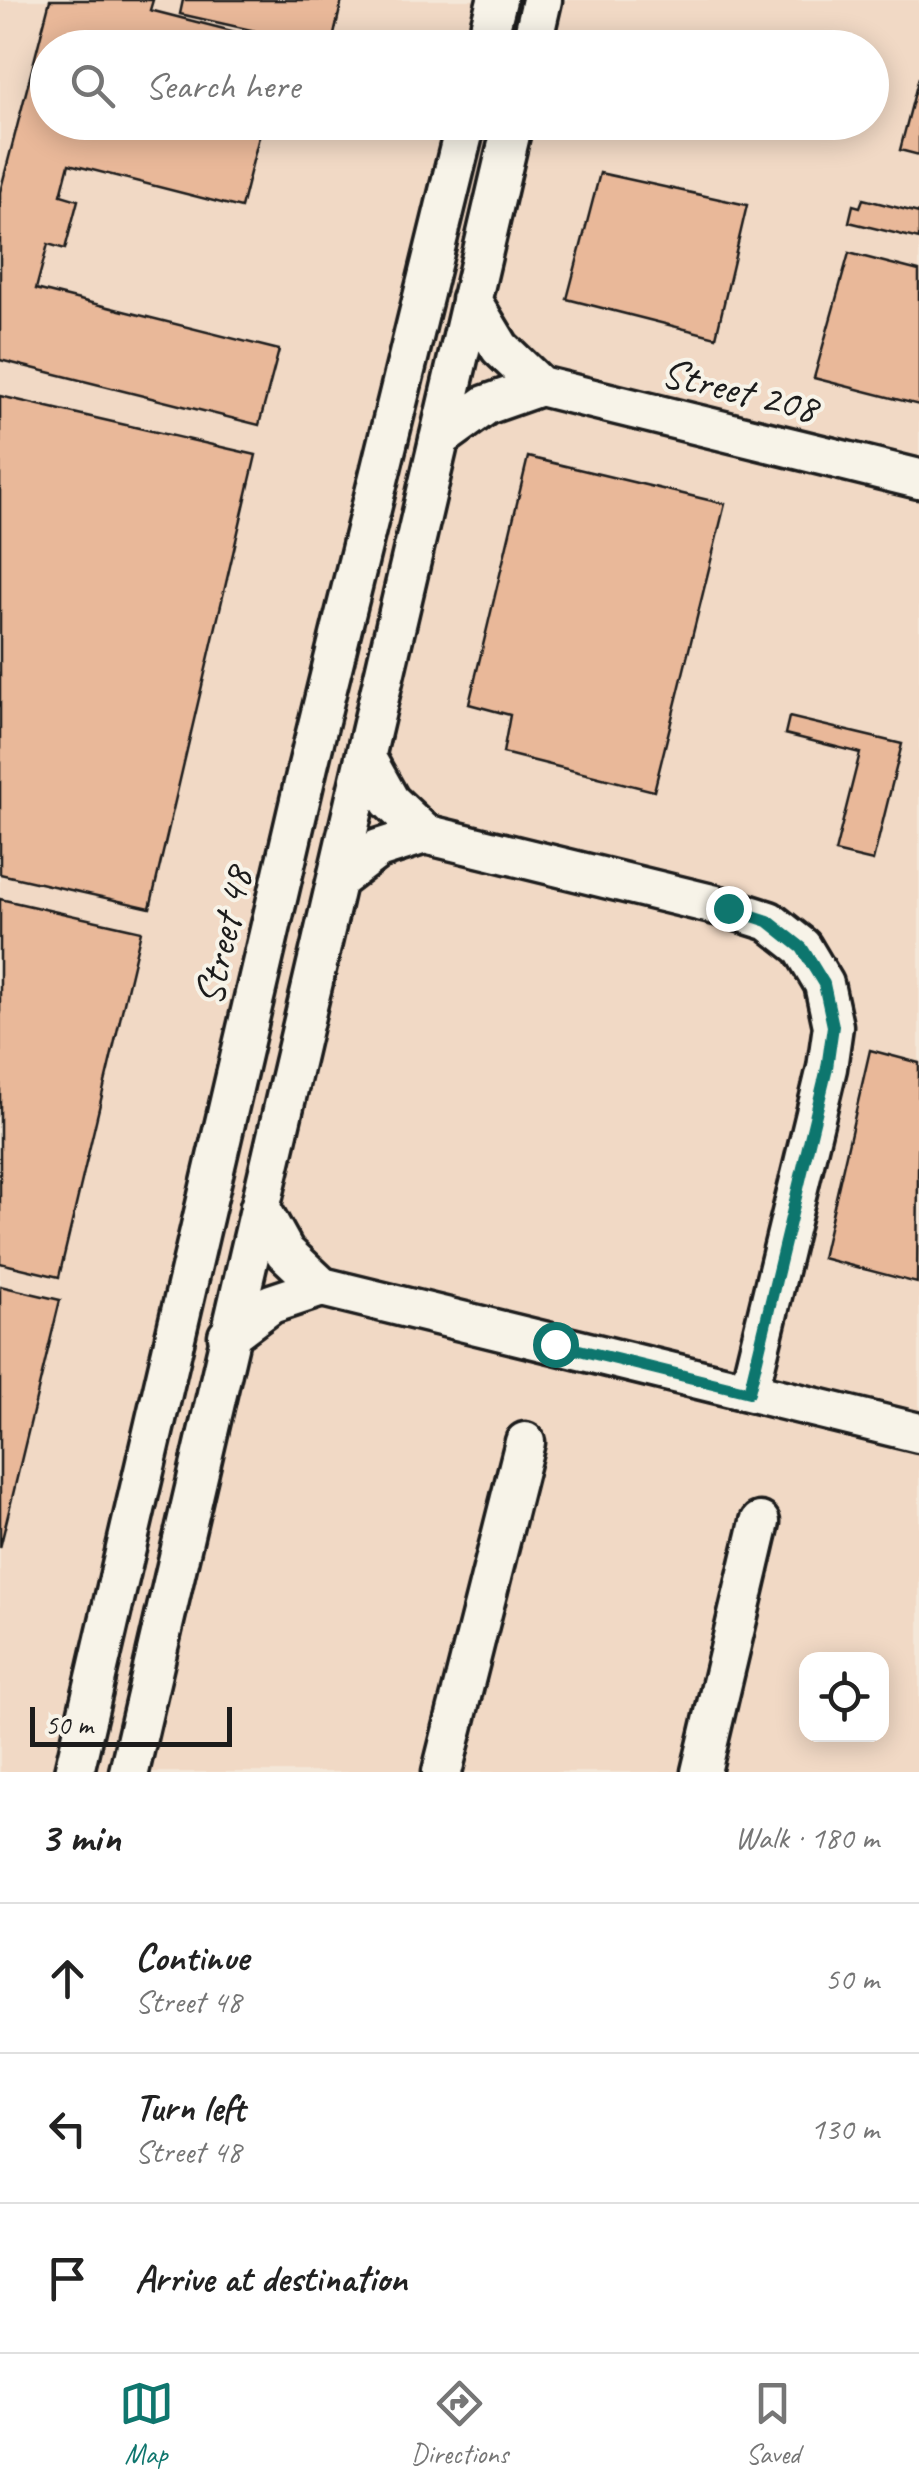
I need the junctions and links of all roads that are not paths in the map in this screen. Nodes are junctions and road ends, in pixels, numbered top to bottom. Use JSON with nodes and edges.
{"nodes":[{"id":1,"x":497,"y":0,"type":"edge"},
{"id":2,"x":542,"y":0,"type":"edge"},
{"id":3,"x":490,"y":30,"type":"edge"},
{"id":4,"x":534,"y":30,"type":"edge"},
{"id":5,"x":462,"y":140,"type":"edge"},
{"id":6,"x":509,"y":140,"type":"edge"},
{"id":7,"x":471,"y":300,"type":"junction"},
{"id":8,"x":540,"y":386,"type":"junction"},
{"id":9,"x":439,"y":439,"type":"junction"},
{"id":10,"x":919,"y":478,"type":"edge"},
{"id":11,"x":366,"y":760,"type":"junction"},
{"id":12,"x":425,"y":834,"type":"junction"},
{"id":13,"x":338,"y":879,"type":"junction"},
{"id":14,"x":260,"y":1207,"type":"junction"},
{"id":15,"x":322,"y":1287,"type":"junction"},
{"id":16,"x":228,"y":1336,"type":"junction"},
{"id":17,"x":749,"y":1392,"type":"junction"},
{"id":18,"x":919,"y":1433,"type":"edge"},
{"id":19,"x":525,"y":1442,"type":"dead end"},
{"id":20,"x":760,"y":1522,"type":"dead end"},
{"id":21,"x":74,"y":1772,"type":"edge"},
{"id":22,"x":129,"y":1772,"type":"edge"},
{"id":23,"x":442,"y":1772,"type":"edge"},
{"id":24,"x":701,"y":1772,"type":"edge"}],
"edges":[{"from":1,"to":3,"type":"street"},
{"from":2,"to":4,"type":"street"},
{"from":5,"to":21,"type":"street","name":"Street 48"},
{"from":6,"to":7,"type":"street"},
{"from":7,"to":8,"type":"street","name":"Street 208"},
{"from":7,"to":9,"type":"street"},
{"from":8,"to":9,"type":"street"},
{"from":8,"to":10,"type":"street","name":"Street 208"},
{"from":9,"to":11,"type":"street"},
{"from":11,"to":12,"type":"street"},
{"from":11,"to":13,"type":"street"},
{"from":12,"to":13,"type":"street"},
{"from":12,"to":17,"type":"street"},
{"from":13,"to":14,"type":"street"},
{"from":14,"to":15,"type":"street"},
{"from":14,"to":16,"type":"street"},
{"from":15,"to":16,"type":"street"},
{"from":15,"to":17,"type":"street"},
{"from":16,"to":22,"type":"street"},
{"from":17,"to":18,"type":"street"},
{"from":19,"to":23,"type":"street"},
{"from":20,"to":24,"type":"street"}]}
